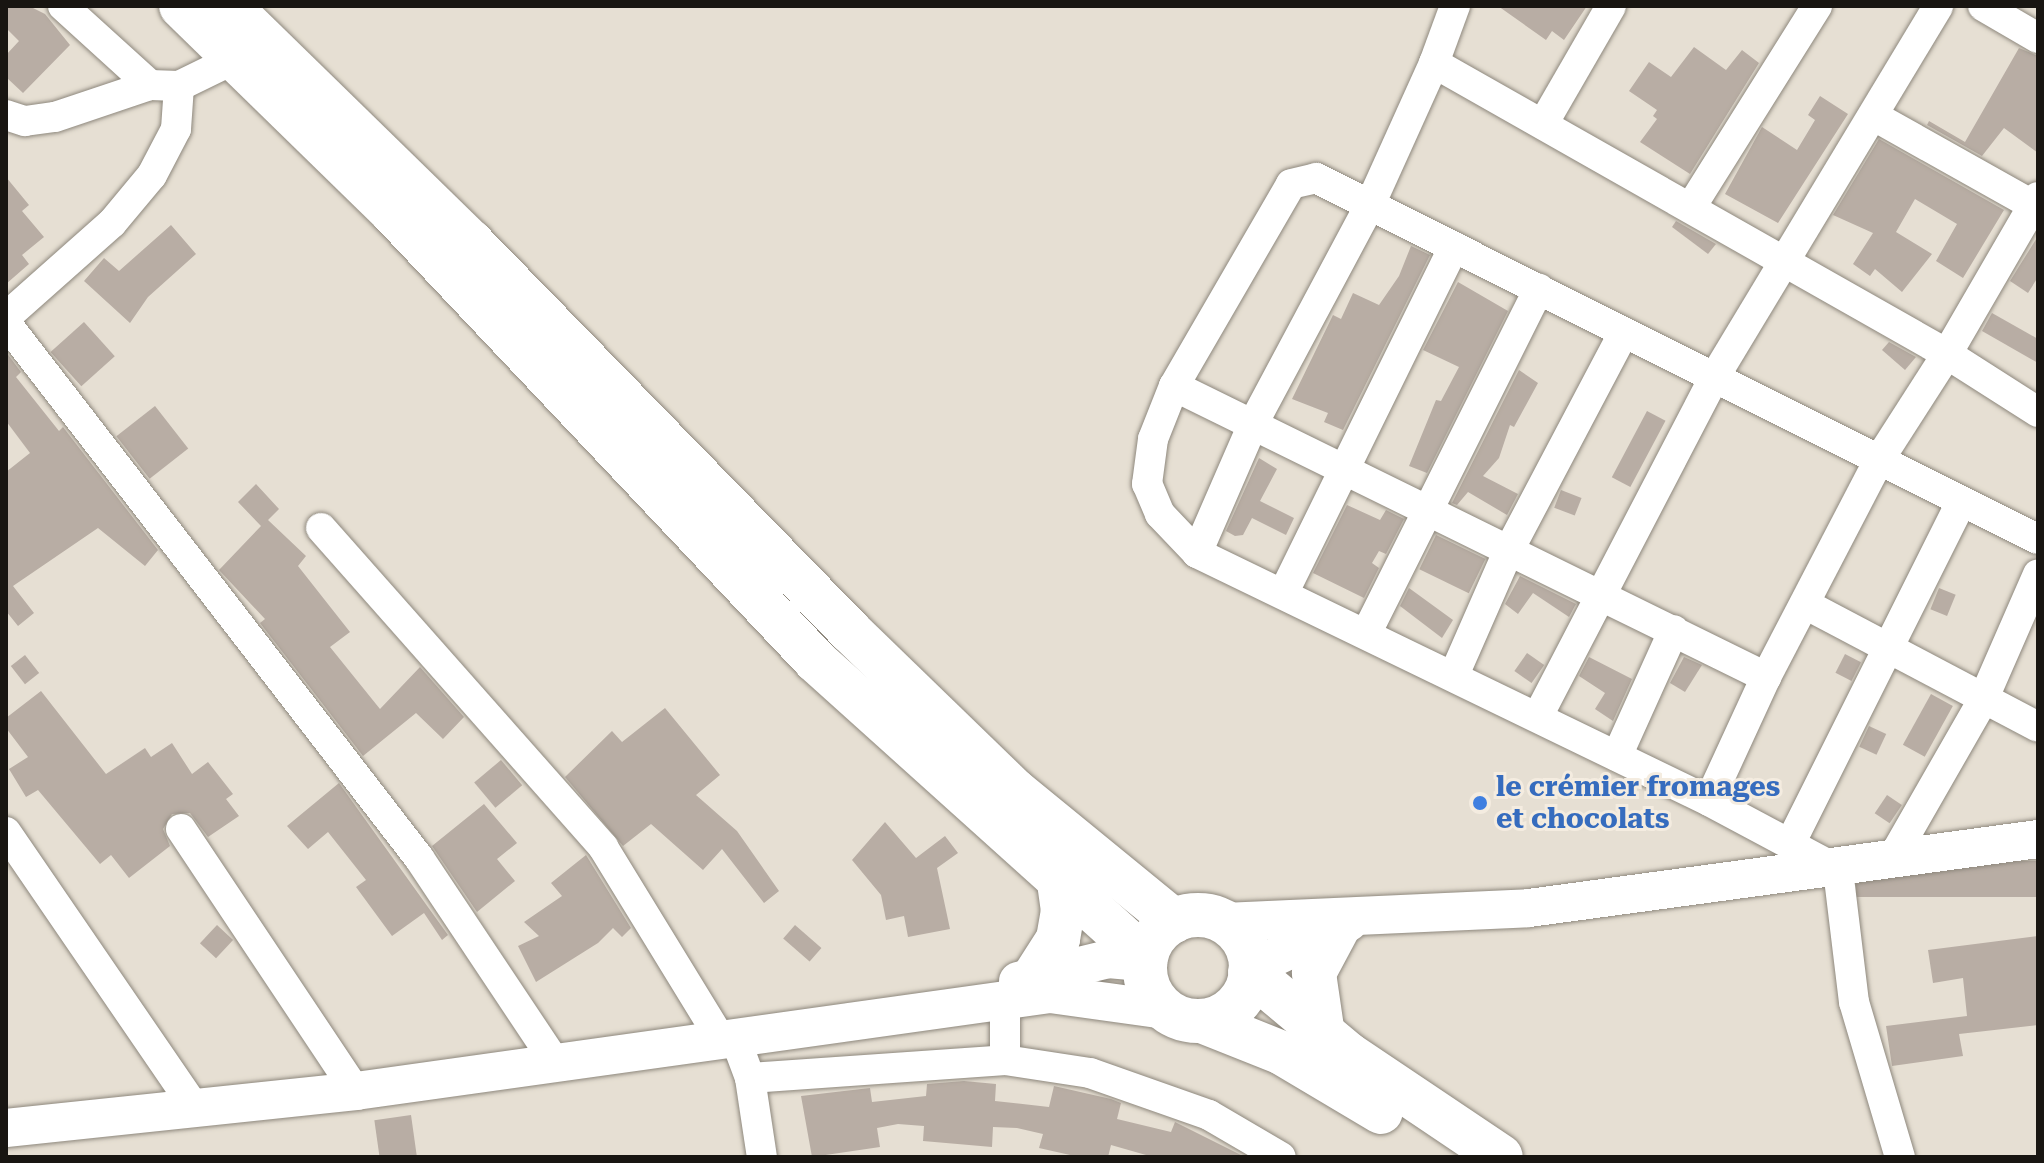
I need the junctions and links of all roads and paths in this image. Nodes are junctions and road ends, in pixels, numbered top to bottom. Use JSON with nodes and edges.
{"nodes":[{"id":1,"x":63,"y":6,"type":"edge"},
{"id":2,"x":181,"y":6,"type":"edge"},
{"id":3,"x":229,"y":6,"type":"edge"},
{"id":4,"x":1455,"y":6,"type":"edge"},
{"id":5,"x":1611,"y":6,"type":"edge"},
{"id":6,"x":1817,"y":6,"type":"edge"},
{"id":7,"x":1938,"y":6,"type":"edge"},
{"id":8,"x":1983,"y":6,"type":"edge"},
{"id":9,"x":2038,"y":38,"type":"edge"},
{"id":10,"x":234,"y":59,"type":"junction"},
{"id":11,"x":1434,"y":63,"type":"junction"},
{"id":12,"x":165,"y":86,"type":"junction"},
{"id":13,"x":6,"y":115,"type":"edge"},
{"id":14,"x":1874,"y":116,"type":"junction"},
{"id":15,"x":1543,"y":124,"type":"junction"},
{"id":16,"x":2036,"y":203,"type":"edge"},
{"id":17,"x":1370,"y":205,"type":"junction"},
{"id":18,"x":1691,"y":207,"type":"junction"},
{"id":19,"x":1454,"y":247,"type":"junction"},
{"id":20,"x":1785,"y":265,"type":"junction"},
{"id":21,"x":1539,"y":289,"type":"junction"},
{"id":22,"x":6,"y":317,"type":"edge"},
{"id":23,"x":6,"y":323,"type":"edge"},
{"id":24,"x":1624,"y":332,"type":"junction"},
{"id":25,"x":1947,"y":354,"type":"junction"},
{"id":26,"x":1714,"y":378,"type":"junction"},
{"id":27,"x":1174,"y":386,"type":"junction"},
{"id":28,"x":2038,"y":412,"type":"edge"},
{"id":29,"x":1254,"y":422,"type":"junction"},
{"id":30,"x":1879,"y":460,"type":"junction"},
{"id":31,"x":1345,"y":469,"type":"junction"},
{"id":32,"x":1962,"y":501,"type":"junction"},
{"id":33,"x":1429,"y":514,"type":"junction"},
{"id":34,"x":321,"y":528,"type":"dead end"},
{"id":35,"x":2038,"y":539,"type":"edge"},
{"id":36,"x":1509,"y":550,"type":"junction"},
{"id":37,"x":1197,"y":553,"type":"junction"},
{"id":38,"x":2038,"y":574,"type":"edge"},
{"id":39,"x":1599,"y":591,"type":"junction"},
{"id":40,"x":1283,"y":594,"type":"junction"},
{"id":41,"x":1805,"y":604,"type":"junction"},
{"id":42,"x":1674,"y":630,"type":"junction"},
{"id":43,"x":1367,"y":632,"type":"junction"},
{"id":44,"x":1887,"y":647,"type":"junction"},
{"id":45,"x":1454,"y":675,"type":"junction"},
{"id":46,"x":1766,"y":677,"type":"junction"},
{"id":47,"x":1983,"y":700,"type":"junction"},
{"id":48,"x":1538,"y":716,"type":"junction"},
{"id":49,"x":2038,"y":727,"type":"edge"},
{"id":50,"x":1617,"y":756,"type":"junction"},
{"id":51,"x":1709,"y":801,"type":"junction"},
{"id":52,"x":181,"y":829,"type":"dead end"},
{"id":53,"x":6,"y":832,"type":"edge"},
{"id":54,"x":2038,"y":839,"type":"edge"},
{"id":55,"x":1791,"y":842,"type":"junction"},
{"id":56,"x":1892,"y":859,"type":"junction"},
{"id":57,"x":1838,"y":870,"type":"junction"},
{"id":58,"x":1059,"y":883,"type":"junction"},
{"id":59,"x":1174,"y":921,"type":"junction"},
{"id":60,"x":1224,"y":922,"type":"junction"},
{"id":61,"x":1346,"y":924,"type":"junction"},
{"id":62,"x":1145,"y":960,"type":"junction"},
{"id":63,"x":1251,"y":970,"type":"junction"},
{"id":64,"x":1020,"y":987,"type":"junction"},
{"id":65,"x":1184,"y":1016,"type":"junction"},
{"id":66,"x":1323,"y":1035,"type":"junction"},
{"id":67,"x":727,"y":1037,"type":"junction"},
{"id":68,"x":1005,"y":1060,"type":"junction"},
{"id":69,"x":555,"y":1062,"type":"junction"},
{"id":70,"x":750,"y":1078,"type":"junction"},
{"id":71,"x":356,"y":1091,"type":"junction"},
{"id":72,"x":194,"y":1107,"type":"junction"},
{"id":73,"x":6,"y":1128,"type":"edge"},
{"id":74,"x":762,"y":1157,"type":"edge"},
{"id":75,"x":1281,"y":1157,"type":"edge"},
{"id":76,"x":1448,"y":1157,"type":"edge"},
{"id":77,"x":1501,"y":1157,"type":"edge"},
{"id":78,"x":1900,"y":1157,"type":"edge"}],
"edges":[{"from":1,"to":12,"type":"street"},
{"from":2,"to":10,"type":"highway"},
{"from":3,"to":59,"type":"highway"},
{"from":4,"to":11,"type":"street"},
{"from":5,"to":15,"type":"street"},
{"from":6,"to":18,"type":"street"},
{"from":7,"to":14,"type":"street"},
{"from":8,"to":9,"type":"street"},
{"from":10,"to":12,"type":"street"},
{"from":10,"to":58,"type":"highway"},
{"from":11,"to":15,"type":"street"},
{"from":11,"to":17,"type":"street"},
{"from":12,"to":13,"type":"street"},
{"from":12,"to":22,"type":"street"},
{"from":14,"to":16,"type":"street"},
{"from":14,"to":20,"type":"street"},
{"from":15,"to":18,"type":"street"},
{"from":16,"to":25,"type":"street"},
{"from":17,"to":19,"type":"street"},
{"from":17,"to":27,"type":"street"},
{"from":17,"to":29,"type":"street"},
{"from":18,"to":20,"type":"street"},
{"from":19,"to":21,"type":"street"},
{"from":19,"to":31,"type":"street"},
{"from":20,"to":25,"type":"street"},
{"from":20,"to":26,"type":"street"},
{"from":21,"to":24,"type":"street"},
{"from":21,"to":33,"type":"street"},
{"from":23,"to":69,"type":"street"},
{"from":24,"to":26,"type":"street"},
{"from":24,"to":36,"type":"street"},
{"from":25,"to":28,"type":"street"},
{"from":25,"to":30,"type":"street"},
{"from":26,"to":30,"type":"street"},
{"from":26,"to":39,"type":"street"},
{"from":27,"to":29,"type":"street"},
{"from":27,"to":37,"type":"street"},
{"from":29,"to":31,"type":"street"},
{"from":29,"to":37,"type":"street"},
{"from":30,"to":32,"type":"street"},
{"from":30,"to":41,"type":"street"},
{"from":31,"to":33,"type":"street"},
{"from":31,"to":40,"type":"street"},
{"from":32,"to":35,"type":"street"},
{"from":32,"to":44,"type":"street"},
{"from":33,"to":36,"type":"street"},
{"from":33,"to":43,"type":"street"},
{"from":34,"to":67,"type":"street"},
{"from":36,"to":39,"type":"street"},
{"from":36,"to":45,"type":"street"},
{"from":37,"to":40,"type":"street"},
{"from":38,"to":47,"type":"street"},
{"from":39,"to":42,"type":"street"},
{"from":39,"to":48,"type":"street"},
{"from":40,"to":43,"type":"street"},
{"from":41,"to":44,"type":"street"},
{"from":41,"to":46,"type":"street"},
{"from":42,"to":46,"type":"street"},
{"from":42,"to":50,"type":"street"},
{"from":43,"to":45,"type":"street"},
{"from":44,"to":47,"type":"street"},
{"from":44,"to":55,"type":"street"},
{"from":45,"to":48,"type":"street"},
{"from":46,"to":51,"type":"street"},
{"from":47,"to":49,"type":"street"},
{"from":47,"to":56,"type":"street"},
{"from":48,"to":50,"type":"street"},
{"from":50,"to":51,"type":"street"},
{"from":51,"to":55,"type":"street"},
{"from":52,"to":71,"type":"street"},
{"from":53,"to":72,"type":"street"},
{"from":54,"to":56,"type":"main road"},
{"from":55,"to":57,"type":"street"},
{"from":56,"to":57,"type":"main road"},
{"from":57,"to":61,"type":"main road"},
{"from":57,"to":78,"type":"street"},
{"from":58,"to":62,"type":"highway"},
{"from":58,"to":64,"type":"highway"},
{"from":59,"to":60,"type":"highway"},
{"from":59,"to":62,"type":"highway"},
{"from":60,"to":61,"type":"main road"},
{"from":60,"to":63,"type":"highway"},
{"from":61,"to":63,"type":"main road"},
{"from":61,"to":66,"type":"highway"},
{"from":62,"to":64,"type":"main road"},
{"from":62,"to":65,"type":"highway"},
{"from":63,"to":65,"type":"highway"},
{"from":63,"to":66,"type":"highway"},
{"from":64,"to":65,"type":"main road"},
{"from":64,"to":67,"type":"main road"},
{"from":64,"to":68,"type":"street"},
{"from":65,"to":76,"type":"highway"},
{"from":66,"to":77,"type":"highway"},
{"from":67,"to":69,"type":"main road"},
{"from":67,"to":70,"type":"street"},
{"from":68,"to":70,"type":"street"},
{"from":68,"to":75,"type":"street"},
{"from":69,"to":71,"type":"main road"},
{"from":70,"to":74,"type":"street"},
{"from":71,"to":72,"type":"main road"},
{"from":72,"to":73,"type":"main road"}]}
